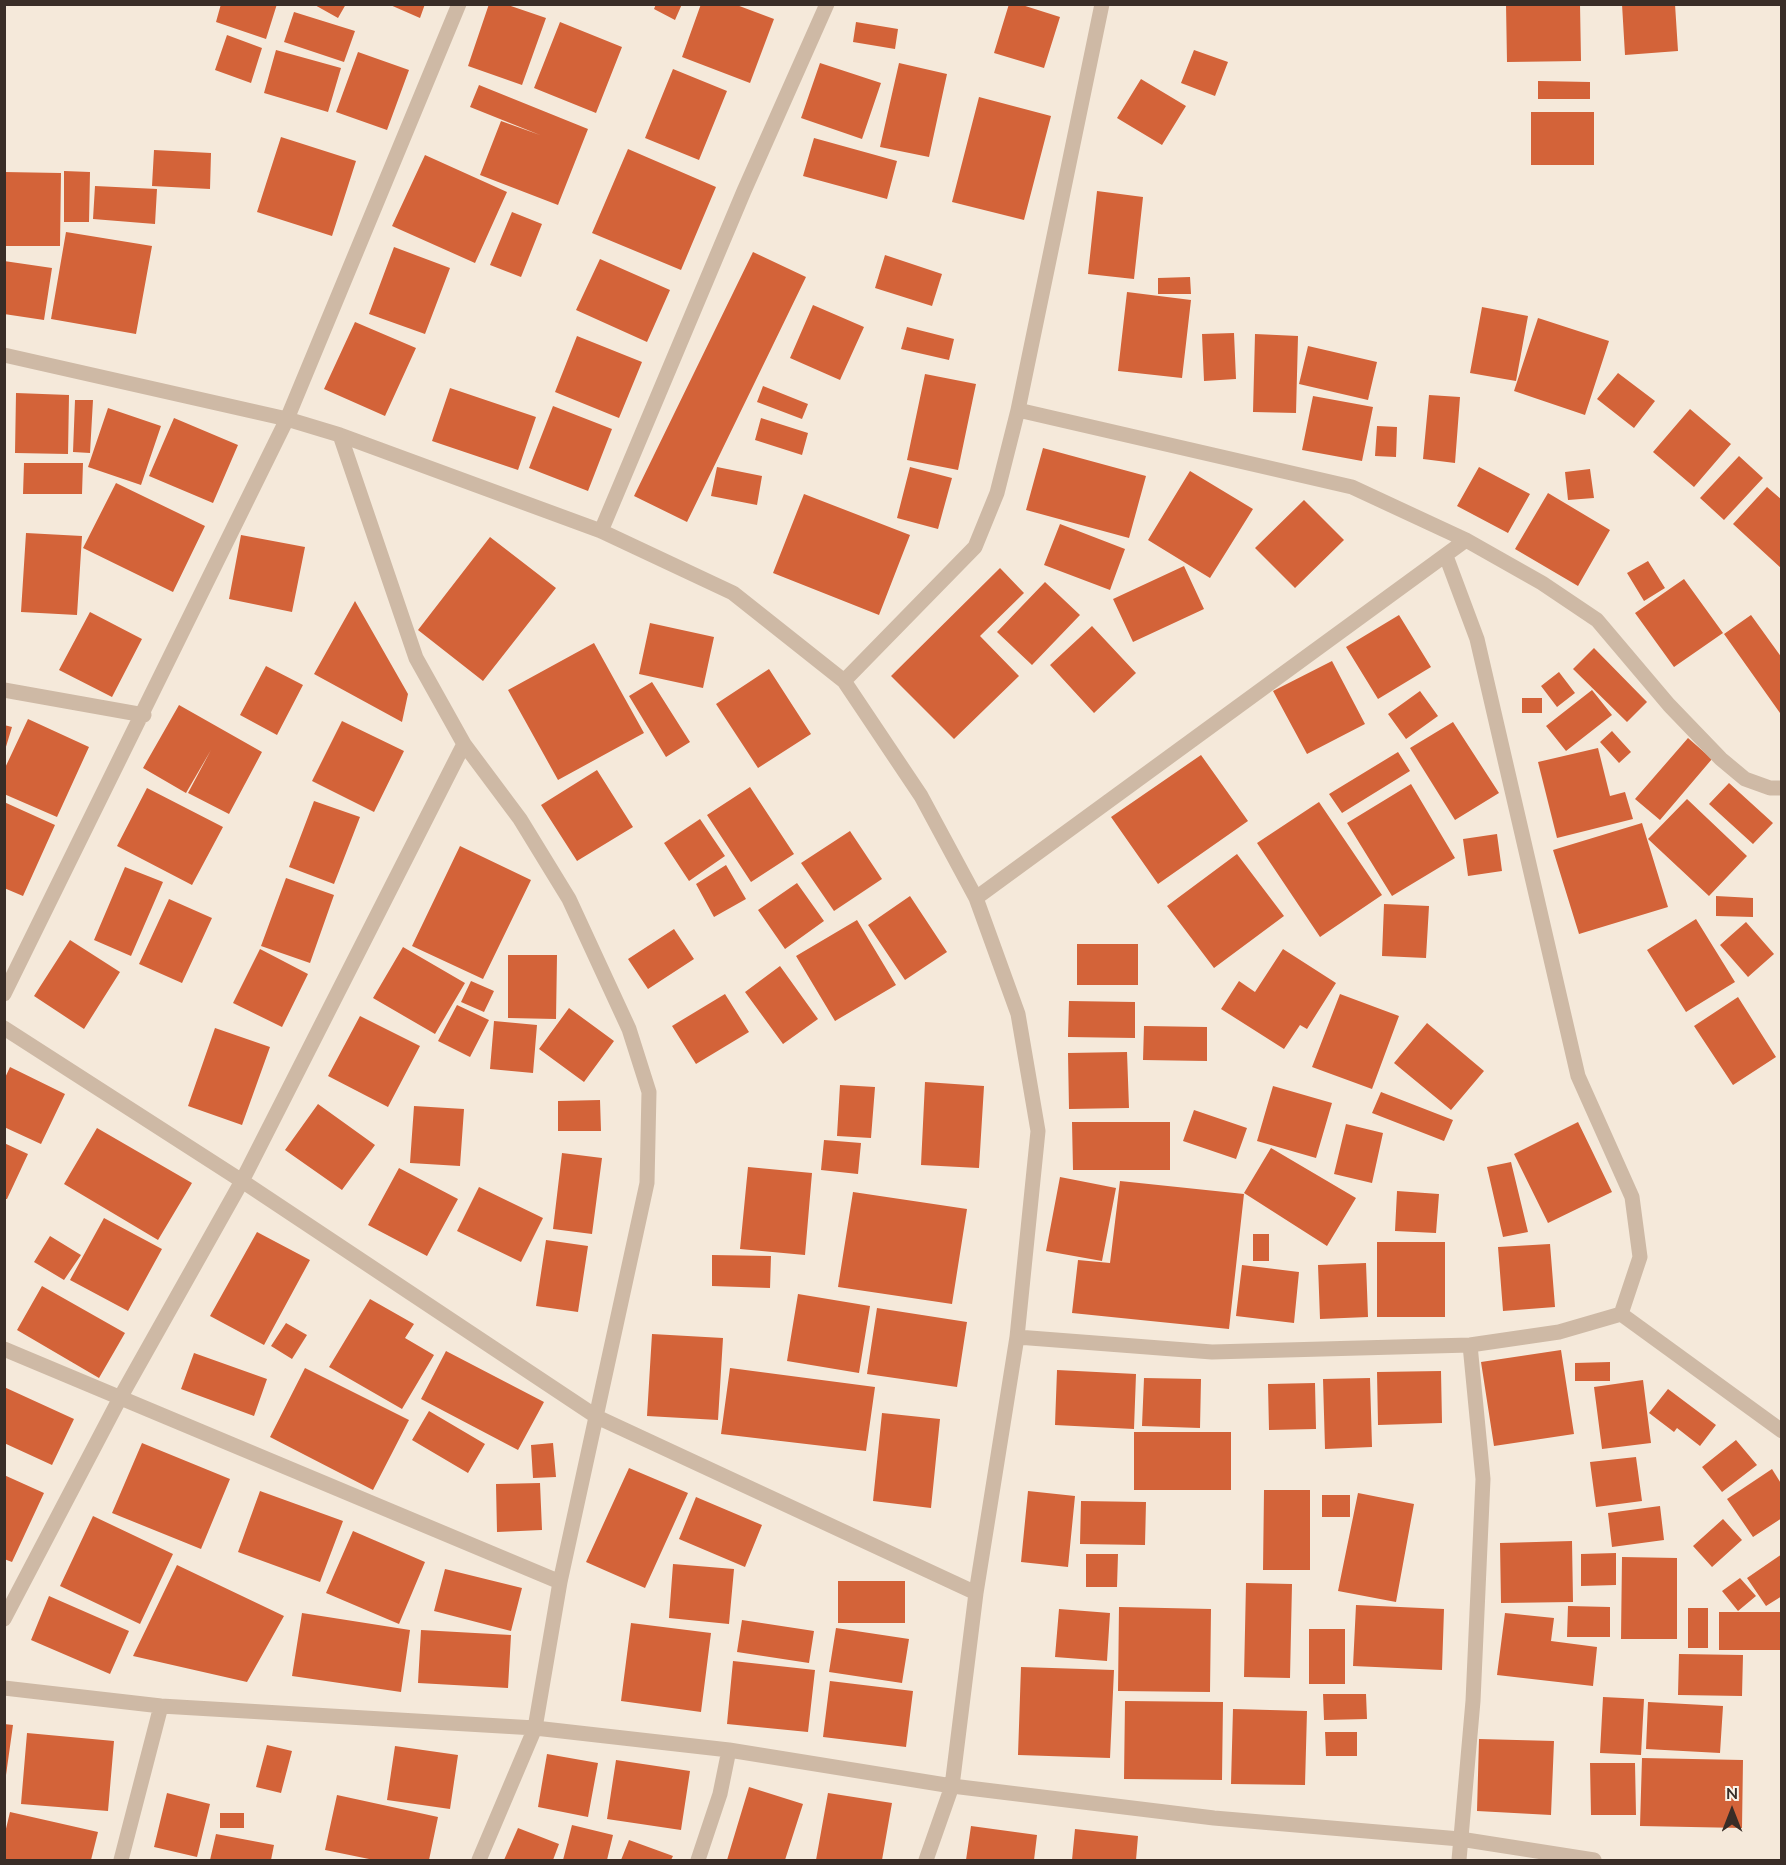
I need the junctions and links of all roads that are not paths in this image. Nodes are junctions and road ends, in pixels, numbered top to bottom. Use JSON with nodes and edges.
{"nodes":[{"id":1,"x":459,"y":4,"type":"edge"},
{"id":2,"x":827,"y":4,"type":"edge"},
{"id":3,"x":1102,"y":4,"type":"edge"},
{"id":4,"x":4,"y":355,"type":"edge"},
{"id":5,"x":1018,"y":410,"type":"junction"},
{"id":6,"x":287,"y":419,"type":"junction"},
{"id":7,"x":340,"y":435,"type":"junction"},
{"id":8,"x":601,"y":531,"type":"junction"},
{"id":9,"x":1466,"y":540,"type":"junction"},
{"id":10,"x":1446,"y":556,"type":"junction"},
{"id":11,"x":844,"y":681,"type":"junction"},
{"id":12,"x":4,"y":690,"type":"edge"},
{"id":13,"x":144,"y":714,"type":"junction"},
{"id":14,"x":464,"y":744,"type":"junction"},
{"id":15,"x":1782,"y":788,"type":"edge"},
{"id":16,"x":976,"y":898,"type":"junction"},
{"id":17,"x":4,"y":994,"type":"edge"},
{"id":18,"x":4,"y":1028,"type":"edge"},
{"id":19,"x":242,"y":1181,"type":"junction"},
{"id":20,"x":1621,"y":1314,"type":"junction"},
{"id":21,"x":1017,"y":1337,"type":"junction"},
{"id":22,"x":1470,"y":1344,"type":"junction"},
{"id":23,"x":4,"y":1349,"type":"edge"},
{"id":24,"x":120,"y":1398,"type":"junction"},
{"id":25,"x":597,"y":1417,"type":"junction"},
{"id":26,"x":1782,"y":1431,"type":"edge"},
{"id":27,"x":560,"y":1582,"type":"junction"},
{"id":28,"x":976,"y":1593,"type":"junction"},
{"id":29,"x":4,"y":1619,"type":"edge"},
{"id":30,"x":4,"y":1688,"type":"edge"},
{"id":31,"x":161,"y":1706,"type":"junction"},
{"id":32,"x":535,"y":1728,"type":"junction"},
{"id":33,"x":729,"y":1750,"type":"junction"},
{"id":34,"x":952,"y":1786,"type":"junction"},
{"id":35,"x":1460,"y":1839,"type":"junction"},
{"id":36,"x":121,"y":1860,"type":"edge"},
{"id":37,"x":479,"y":1860,"type":"edge"},
{"id":38,"x":698,"y":1860,"type":"edge"},
{"id":39,"x":926,"y":1860,"type":"edge"},
{"id":40,"x":1459,"y":1860,"type":"edge"},
{"id":41,"x":1594,"y":1860,"type":"edge"}],
"edges":[{"from":1,"to":6,"type":"street"},
{"from":2,"to":8,"type":"street"},
{"from":3,"to":5,"type":"street"},
{"from":4,"to":6,"type":"street"},
{"from":5,"to":9,"type":"street"},
{"from":5,"to":11,"type":"street"},
{"from":6,"to":7,"type":"street"},
{"from":6,"to":13,"type":"street"},
{"from":7,"to":8,"type":"street"},
{"from":7,"to":14,"type":"street"},
{"from":8,"to":11,"type":"street"},
{"from":9,"to":10,"type":"street"},
{"from":9,"to":15,"type":"street"},
{"from":10,"to":16,"type":"street"},
{"from":10,"to":20,"type":"street"},
{"from":11,"to":16,"type":"street"},
{"from":12,"to":13,"type":"street"},
{"from":13,"to":17,"type":"street"},
{"from":14,"to":19,"type":"street"},
{"from":14,"to":25,"type":"street"},
{"from":16,"to":21,"type":"street"},
{"from":18,"to":19,"type":"street"},
{"from":19,"to":24,"type":"street"},
{"from":19,"to":25,"type":"street"},
{"from":20,"to":22,"type":"street"},
{"from":20,"to":26,"type":"street"},
{"from":21,"to":22,"type":"street"},
{"from":21,"to":28,"type":"street"},
{"from":22,"to":35,"type":"street"},
{"from":23,"to":24,"type":"street"},
{"from":24,"to":27,"type":"street"},
{"from":24,"to":29,"type":"street"},
{"from":25,"to":27,"type":"street"},
{"from":25,"to":28,"type":"street"},
{"from":27,"to":32,"type":"street"},
{"from":28,"to":34,"type":"street"},
{"from":30,"to":31,"type":"street"},
{"from":31,"to":32,"type":"street"},
{"from":31,"to":36,"type":"street"},
{"from":32,"to":33,"type":"street"},
{"from":32,"to":37,"type":"street"},
{"from":33,"to":34,"type":"street"},
{"from":33,"to":38,"type":"street"},
{"from":34,"to":35,"type":"street"},
{"from":34,"to":39,"type":"street"},
{"from":35,"to":40,"type":"street"},
{"from":35,"to":41,"type":"street"}]}
